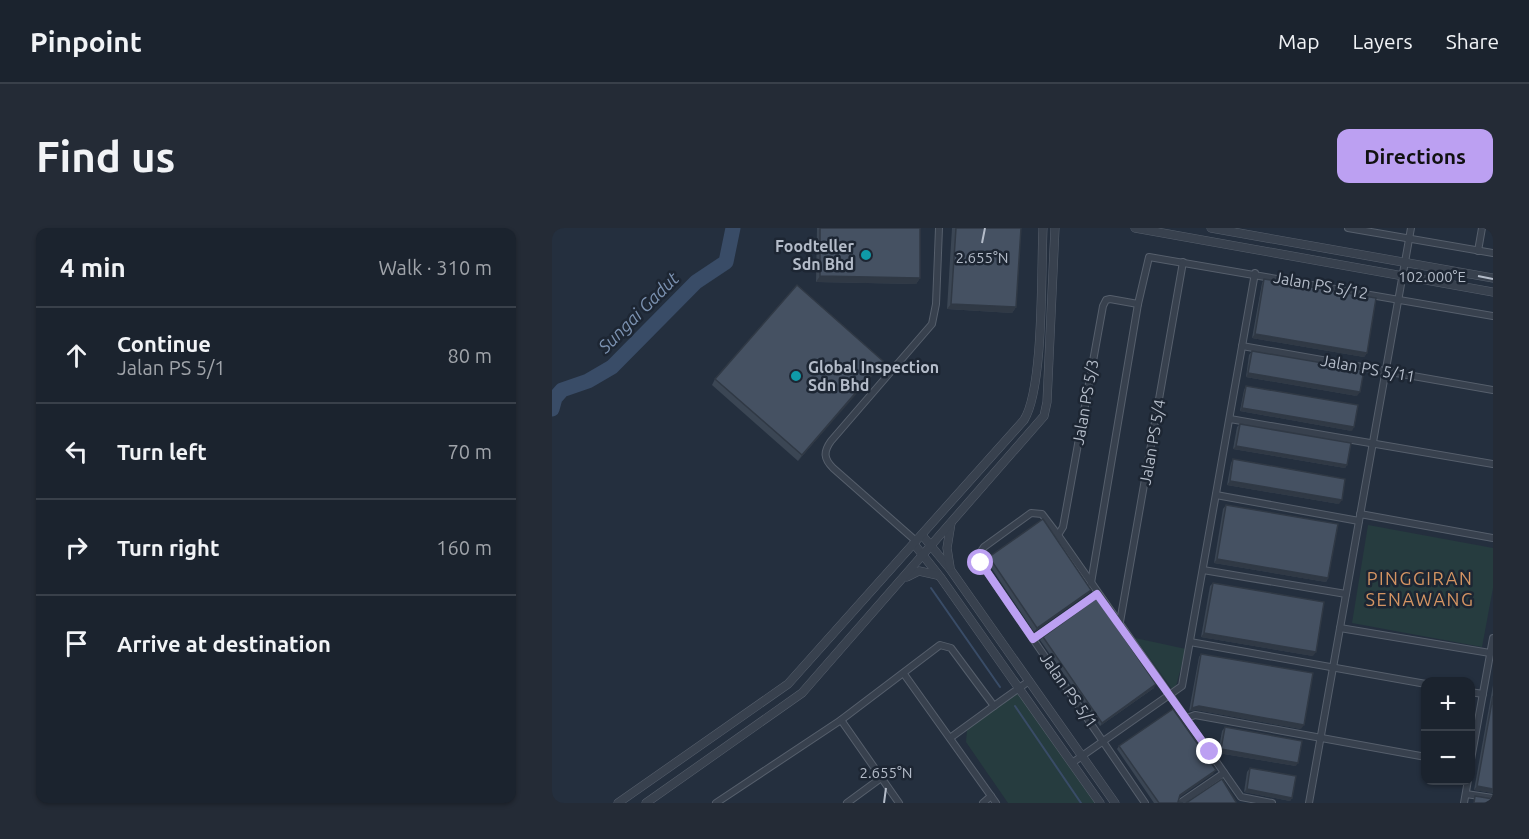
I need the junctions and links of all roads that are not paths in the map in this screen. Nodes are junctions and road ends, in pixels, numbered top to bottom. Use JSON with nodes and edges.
{"nodes":[{"id":1,"x":939,"y":228,"type":"edge"},
{"id":2,"x":1043,"y":228,"type":"edge"},
{"id":3,"x":1055,"y":228,"type":"edge"},
{"id":4,"x":1062,"y":228,"type":"edge"},
{"id":5,"x":1135,"y":228,"type":"edge"},
{"id":6,"x":1211,"y":228,"type":"edge"},
{"id":7,"x":1348,"y":228,"type":"edge"},
{"id":8,"x":1411,"y":228,"type":"edge"},
{"id":9,"x":1482,"y":228,"type":"edge"},
{"id":10,"x":1055,"y":238,"type":"junction"},
{"id":11,"x":1409,"y":238,"type":"junction"},
{"id":12,"x":1478,"y":250,"type":"junction"},
{"id":13,"x":1493,"y":253,"type":"edge"},
{"id":14,"x":1405,"y":261,"type":"junction"},
{"id":15,"x":1183,"y":262,"type":"junction"},
{"id":16,"x":1255,"y":273,"type":"junction"},
{"id":17,"x":1402,"y":276,"type":"junction"},
{"id":18,"x":1493,"y":278,"type":"edge"},
{"id":19,"x":1493,"y":292,"type":"edge"},
{"id":20,"x":1398,"y":299,"type":"junction"},
{"id":21,"x":1138,"y":304,"type":"junction"},
{"id":22,"x":1493,"y":316,"type":"edge"},
{"id":23,"x":1242,"y":346,"type":"junction"},
{"id":24,"x":1385,"y":372,"type":"junction"},
{"id":25,"x":1493,"y":390,"type":"edge"},
{"id":26,"x":1230,"y":419,"type":"junction"},
{"id":27,"x":1372,"y":444,"type":"junction"},
{"id":28,"x":1493,"y":464,"type":"edge"},
{"id":29,"x":1216,"y":495,"type":"junction"},
{"id":30,"x":1360,"y":518,"type":"junction"},
{"id":31,"x":952,"y":521,"type":"junction"},
{"id":32,"x":1058,"y":535,"type":"junction"},
{"id":33,"x":1493,"y":538,"type":"edge"},
{"id":34,"x":917,"y":540,"type":"junction"},
{"id":35,"x":932,"y":545,"type":"junction"},
{"id":36,"x":924,"y":554,"type":"junction"},
{"id":37,"x":950,"y":569,"type":"junction"},
{"id":38,"x":1203,"y":570,"type":"junction"},
{"id":39,"x":941,"y":578,"type":"junction"},
{"id":40,"x":898,"y":583,"type":"junction"},
{"id":41,"x":1091,"y":583,"type":"junction"},
{"id":42,"x":1097,"y":594,"type":"junction"},
{"id":43,"x":1346,"y":594,"type":"junction"},
{"id":44,"x":1120,"y":622,"type":"junction"},
{"id":45,"x":1340,"y":628,"type":"junction"},
{"id":46,"x":1493,"y":638,"type":"edge"},
{"id":47,"x":1033,"y":639,"type":"junction"},
{"id":48,"x":1190,"y":642,"type":"junction"},
{"id":49,"x":1490,"y":653,"type":"junction"},
{"id":50,"x":1333,"y":667,"type":"junction"},
{"id":51,"x":904,"y":674,"type":"junction"},
{"id":52,"x":1490,"y":675,"type":"edge"},
{"id":53,"x":1029,"y":681,"type":"junction"},
{"id":54,"x":1421,"y":683,"type":"edge"},
{"id":55,"x":1019,"y":688,"type":"junction"},
{"id":56,"x":1475,"y":693,"type":"edge"},
{"id":57,"x":1171,"y":694,"type":"junction"},
{"id":58,"x":1483,"y":694,"type":"junction"},
{"id":59,"x":994,"y":706,"type":"junction"},
{"id":60,"x":1187,"y":718,"type":"junction"},
{"id":61,"x":841,"y":720,"type":"junction"},
{"id":62,"x":1321,"y":737,"type":"junction"},
{"id":63,"x":950,"y":738,"type":"junction"},
{"id":64,"x":1475,"y":738,"type":"edge"},
{"id":65,"x":1104,"y":741,"type":"junction"},
{"id":66,"x":1082,"y":756,"type":"junction"},
{"id":67,"x":1421,"y":756,"type":"edge"},
{"id":68,"x":1072,"y":763,"type":"junction"},
{"id":69,"x":1224,"y":772,"type":"junction"},
{"id":70,"x":881,"y":778,"type":"junction"},
{"id":71,"x":1467,"y":785,"type":"edge"},
{"id":72,"x":1466,"y":794,"type":"junction"},
{"id":73,"x":991,"y":796,"type":"junction"},
{"id":74,"x":1493,"y":798,"type":"edge"},
{"id":75,"x":1113,"y":802,"type":"edge"},
{"id":76,"x":618,"y":803,"type":"edge"},
{"id":77,"x":646,"y":803,"type":"edge"},
{"id":78,"x":716,"y":803,"type":"edge"},
{"id":79,"x":847,"y":803,"type":"edge"},
{"id":80,"x":899,"y":803,"type":"edge"},
{"id":81,"x":983,"y":803,"type":"edge"},
{"id":82,"x":996,"y":803,"type":"edge"},
{"id":83,"x":1100,"y":803,"type":"edge"},
{"id":84,"x":1145,"y":803,"type":"edge"},
{"id":85,"x":1180,"y":803,"type":"edge"},
{"id":86,"x":1272,"y":803,"type":"edge"},
{"id":87,"x":1309,"y":803,"type":"edge"},
{"id":88,"x":1464,"y":803,"type":"edge"}],
"edges":[{"from":1,"to":34,"type":"street"},
{"from":2,"to":34,"type":"street"},
{"from":3,"to":10,"type":"street"},
{"from":4,"to":10,"type":"street"},
{"from":5,"to":17,"type":"street"},
{"from":6,"to":14,"type":"street"},
{"from":7,"to":11,"type":"street"},
{"from":8,"to":11,"type":"street"},
{"from":9,"to":12,"type":"street"},
{"from":10,"to":31,"type":"street"},
{"from":11,"to":12,"type":"street"},
{"from":11,"to":14,"type":"street"},
{"from":12,"to":13,"type":"street"},
{"from":14,"to":17,"type":"street"},
{"from":14,"to":18,"type":"street"},
{"from":15,"to":16,"type":"street","name":"Jalan PS 5/12"},
{"from":15,"to":21,"type":"street","name":"Jalan PS 5/12"},
{"from":15,"to":44,"type":"street","name":"Jalan PS 5/4"},
{"from":16,"to":20,"type":"street","name":"Jalan PS 5/12"},
{"from":16,"to":23,"type":"street"},
{"from":17,"to":19,"type":"street"},
{"from":17,"to":20,"type":"street"},
{"from":20,"to":22,"type":"street","name":"Jalan PS 5/12"},
{"from":20,"to":24,"type":"street"},
{"from":21,"to":32,"type":"street","name":"Jalan PS 5/3"},
{"from":21,"to":41,"type":"street"},
{"from":23,"to":24,"type":"street","name":"Jalan PS 5/11"},
{"from":23,"to":26,"type":"street"},
{"from":24,"to":25,"type":"street","name":"Jalan PS 5/11"},
{"from":24,"to":27,"type":"street"},
{"from":26,"to":27,"type":"street"},
{"from":26,"to":29,"type":"street"},
{"from":27,"to":28,"type":"street"},
{"from":27,"to":30,"type":"street"},
{"from":29,"to":30,"type":"street"},
{"from":29,"to":38,"type":"street"},
{"from":30,"to":33,"type":"street"},
{"from":30,"to":43,"type":"street"},
{"from":31,"to":35,"type":"street"},
{"from":31,"to":37,"type":"street"},
{"from":32,"to":41,"type":"street"},
{"from":32,"to":47,"type":"street","name":"Jalan PS 5/1"},
{"from":34,"to":35,"type":"street"},
{"from":34,"to":36,"type":"street"},
{"from":34,"to":76,"type":"street"},
{"from":35,"to":36,"type":"street"},
{"from":35,"to":37,"type":"street"},
{"from":36,"to":39,"type":"street"},
{"from":36,"to":40,"type":"street"},
{"from":37,"to":53,"type":"street"},
{"from":38,"to":43,"type":"street"},
{"from":38,"to":48,"type":"street"},
{"from":39,"to":40,"type":"street"},
{"from":39,"to":55,"type":"street"},
{"from":40,"to":77,"type":"street"},
{"from":41,"to":42,"type":"street"},
{"from":42,"to":44,"type":"street"},
{"from":42,"to":47,"type":"street"},
{"from":43,"to":45,"type":"street"},
{"from":44,"to":57,"type":"street"},
{"from":45,"to":49,"type":"street"},
{"from":45,"to":50,"type":"street"},
{"from":46,"to":49,"type":"street"},
{"from":47,"to":65,"type":"street","name":"Jalan PS 5/1"},
{"from":48,"to":50,"type":"street"},
{"from":48,"to":57,"type":"street"},
{"from":49,"to":52,"type":"street"},
{"from":50,"to":54,"type":"street"},
{"from":50,"to":62,"type":"street"},
{"from":51,"to":59,"type":"street"},
{"from":51,"to":61,"type":"street"},
{"from":51,"to":63,"type":"street"},
{"from":52,"to":58,"type":"street"},
{"from":53,"to":55,"type":"street"},
{"from":53,"to":66,"type":"street"},
{"from":55,"to":59,"type":"street"},
{"from":55,"to":68,"type":"street"},
{"from":56,"to":58,"type":"street"},
{"from":57,"to":60,"type":"street"},
{"from":57,"to":65,"type":"street"},
{"from":58,"to":64,"type":"street"},
{"from":59,"to":63,"type":"street"},
{"from":60,"to":62,"type":"street"},
{"from":60,"to":69,"type":"street"},
{"from":61,"to":70,"type":"street"},
{"from":61,"to":78,"type":"street"},
{"from":62,"to":67,"type":"street"},
{"from":62,"to":87,"type":"street"},
{"from":63,"to":73,"type":"street"},
{"from":65,"to":66,"type":"street"},
{"from":65,"to":84,"type":"street","name":"Jalan PS 5/1"},
{"from":66,"to":68,"type":"street"},
{"from":66,"to":75,"type":"street"},
{"from":68,"to":83,"type":"street"},
{"from":69,"to":85,"type":"street"},
{"from":69,"to":86,"type":"street"},
{"from":70,"to":79,"type":"street"},
{"from":70,"to":80,"type":"street"},
{"from":71,"to":72,"type":"street"},
{"from":72,"to":74,"type":"street"},
{"from":72,"to":88,"type":"street"},
{"from":73,"to":81,"type":"street"},
{"from":73,"to":82,"type":"street"}]}
